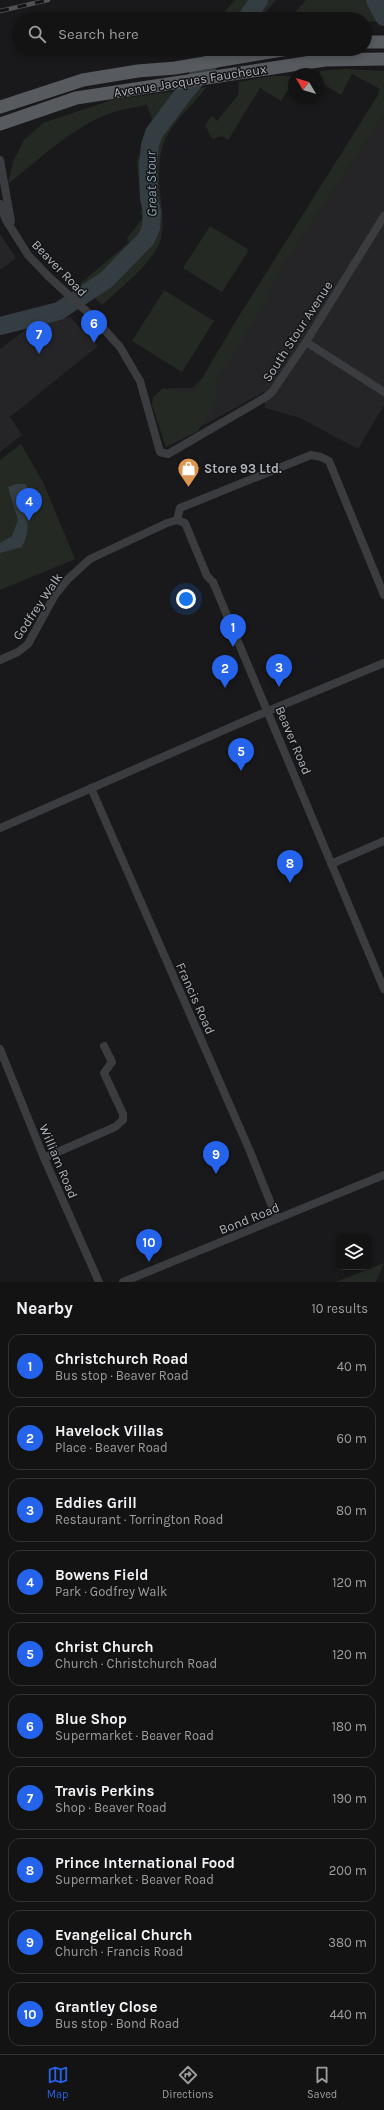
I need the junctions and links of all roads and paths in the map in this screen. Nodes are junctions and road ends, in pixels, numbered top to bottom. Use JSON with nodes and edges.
{"nodes":[{"id":1,"x":372,"y":42,"type":"edge"},
{"id":2,"x":384,"y":42,"type":"edge"},
{"id":3,"x":242,"y":56,"type":"edge"},
{"id":4,"x":384,"y":59,"type":"edge"},
{"id":5,"x":0,"y":107,"type":"edge"},
{"id":6,"x":0,"y":124,"type":"edge"},
{"id":7,"x":0,"y":160,"type":"edge"},
{"id":8,"x":0,"y":204,"type":"edge"},
{"id":9,"x":384,"y":216,"type":"edge"},
{"id":10,"x":19,"y":243,"type":"junction"},
{"id":11,"x":306,"y":342,"type":"junction"},
{"id":12,"x":384,"y":392,"type":"edge"},
{"id":13,"x":163,"y":454,"type":"joint"},
{"id":14,"x":177,"y":520,"type":"junction"},
{"id":15,"x":384,"y":595,"type":"edge"},
{"id":16,"x":0,"y":660,"type":"edge"},
{"id":17,"x":384,"y":663,"type":"edge"},
{"id":18,"x":268,"y":711,"type":"junction"},
{"id":19,"x":91,"y":788,"type":"junction"},
{"id":20,"x":0,"y":828,"type":"edge"},
{"id":21,"x":384,"y":841,"type":"edge"},
{"id":22,"x":331,"y":864,"type":"junction"},
{"id":23,"x":384,"y":989,"type":"edge"},
{"id":24,"x":104,"y":1046,"type":"dead end"},
{"id":25,"x":0,"y":1049,"type":"edge"},
{"id":26,"x":44,"y":1158,"type":"junction"},
{"id":27,"x":384,"y":1175,"type":"edge"},
{"id":28,"x":277,"y":1219,"type":"junction"},
{"id":29,"x":99,"y":1282,"type":"edge"},
{"id":30,"x":123,"y":1282,"type":"edge"}],
"edges":[{"from":1,"to":2,"type":"main road"},
{"from":3,"to":5,"type":"main road","name":"Avenue Jacques Faucheux"},
{"from":4,"to":6,"type":"main road","name":"Avenue Jacques Faucheux"},
{"from":7,"to":10,"type":"street","name":"Beaver Road"},
{"from":8,"to":10,"type":"street","name":"Beaver Road"},
{"from":9,"to":11,"type":"street","name":"South Stour Avenue"},
{"from":10,"to":13,"type":"street","name":"Beaver Road"},
{"from":11,"to":12,"type":"street"},
{"from":11,"to":13,"type":"street","name":"South Stour Avenue"},
{"from":14,"to":15,"type":"street"},
{"from":14,"to":16,"type":"street","name":"Godfrey Walk"},
{"from":14,"to":18,"type":"street","name":"Beaver Road"},
{"from":17,"to":18,"type":"street"},
{"from":18,"to":19,"type":"street"},
{"from":18,"to":22,"type":"street","name":"Beaver Road"},
{"from":19,"to":20,"type":"street"},
{"from":19,"to":28,"type":"street","name":"Francis Road"},
{"from":21,"to":22,"type":"street"},
{"from":22,"to":23,"type":"street","name":"Beaver Road"},
{"from":24,"to":26,"type":"street"},
{"from":25,"to":26,"type":"street","name":"William Road"},
{"from":26,"to":29,"type":"street","name":"William Road"},
{"from":27,"to":28,"type":"street","name":"Bond Road"},
{"from":28,"to":30,"type":"street","name":"Bond Road"}]}
